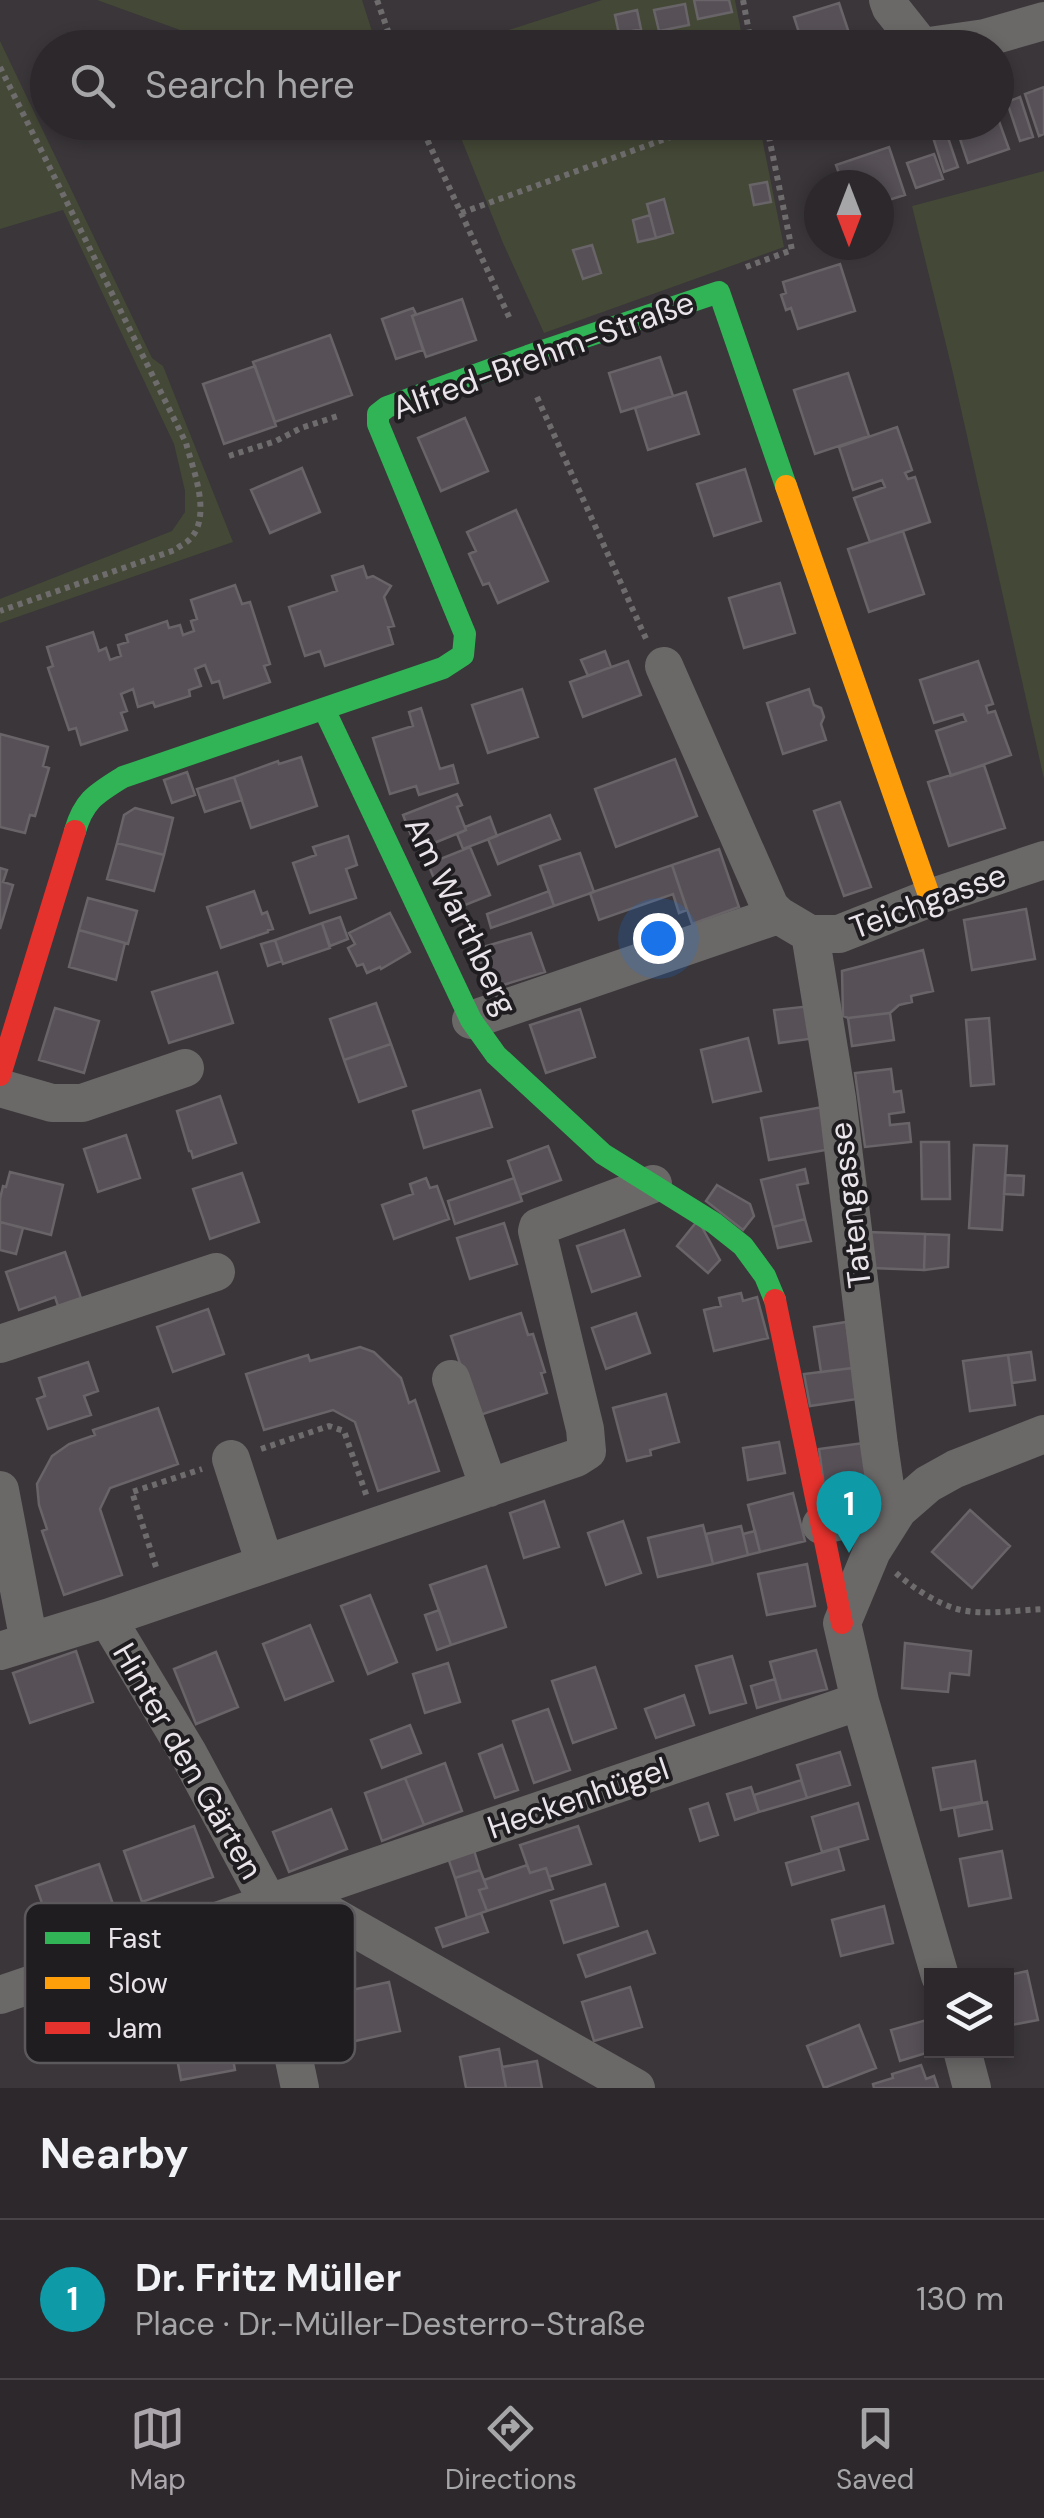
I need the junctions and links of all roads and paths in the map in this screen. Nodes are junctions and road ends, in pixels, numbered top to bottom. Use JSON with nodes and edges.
{"nodes":[{"id":1,"x":376,"y":0,"type":"edge"},
{"id":2,"x":744,"y":0,"type":"edge"},
{"id":3,"x":888,"y":0,"type":"edge"},
{"id":4,"x":1044,"y":21,"type":"edge"},
{"id":5,"x":387,"y":30,"type":"edge"},
{"id":6,"x":749,"y":30,"type":"edge"},
{"id":7,"x":908,"y":30,"type":"edge"},
{"id":8,"x":1013,"y":30,"type":"edge"},
{"id":9,"x":0,"y":67,"type":"edge"},
{"id":10,"x":30,"y":128,"type":"edge"},
{"id":11,"x":36,"y":140,"type":"edge"},
{"id":12,"x":427,"y":140,"type":"edge"},
{"id":13,"x":662,"y":140,"type":"edge"},
{"id":14,"x":770,"y":140,"type":"edge"},
{"id":15,"x":461,"y":213,"type":"junction"},
{"id":16,"x":718,"y":292,"type":"junction"},
{"id":17,"x":524,"y":358,"type":"junction"},
{"id":18,"x":378,"y":414,"type":"junction"},
{"id":19,"x":229,"y":456,"type":"dead end"},
{"id":20,"x":0,"y":611,"type":"edge"},
{"id":21,"x":664,"y":666,"type":"joint"},
{"id":22,"x":324,"y":708,"type":"junction"},
{"id":23,"x":1044,"y":860,"type":"edge"},
{"id":24,"x":930,"y":898,"type":"junction"},
{"id":25,"x":778,"y":915,"type":"junction"},
{"id":26,"x":810,"y":934,"type":"junction"},
{"id":27,"x":471,"y":1020,"type":"junction"},
{"id":28,"x":185,"y":1068,"type":"dead end"},
{"id":29,"x":0,"y":1075,"type":"edge"},
{"id":30,"x":0,"y":1088,"type":"edge"},
{"id":31,"x":653,"y":1184,"type":"junction"},
{"id":32,"x":216,"y":1272,"type":"dead end"},
{"id":33,"x":0,"y":1344,"type":"edge"},
{"id":34,"x":450,"y":1379,"type":"dead end"},
{"id":35,"x":1044,"y":1434,"type":"edge"},
{"id":36,"x":231,"y":1459,"type":"dead end"},
{"id":37,"x":489,"y":1488,"type":"junction"},
{"id":38,"x":0,"y":1490,"type":"edge"},
{"id":39,"x":898,"y":1510,"type":"junction"},
{"id":40,"x":821,"y":1525,"type":"junction"},
{"id":41,"x":872,"y":1551,"type":"junction"},
{"id":42,"x":265,"y":1564,"type":"junction"},
{"id":43,"x":1044,"y":1609,"type":"edge"},
{"id":44,"x":108,"y":1618,"type":"junction"},
{"id":45,"x":842,"y":1623,"type":"junction"},
{"id":46,"x":15,"y":1646,"type":"edge"},
{"id":47,"x":860,"y":1701,"type":"junction"},
{"id":48,"x":275,"y":1902,"type":"junction"},
{"id":49,"x":272,"y":1903,"type":"edge"},
{"id":50,"x":355,"y":1943,"type":"edge"},
{"id":51,"x":938,"y":1968,"type":"edge"},
{"id":52,"x":25,"y":1987,"type":"edge"},
{"id":53,"x":0,"y":1995,"type":"edge"},
{"id":54,"x":964,"y":2058,"type":"edge"},
{"id":55,"x":295,"y":2063,"type":"edge"},
{"id":56,"x":300,"y":2088,"type":"edge"},
{"id":57,"x":636,"y":2088,"type":"edge"},
{"id":58,"x":972,"y":2088,"type":"edge"}],
"edges":[{"from":1,"to":5,"type":"path"},
{"from":2,"to":6,"type":"path"},
{"from":3,"to":7,"type":"street"},
{"from":4,"to":8,"type":"street"},
{"from":9,"to":10,"type":"path"},
{"from":11,"to":20,"type":"path"},
{"from":12,"to":15,"type":"path"},
{"from":13,"to":15,"type":"path"},
{"from":14,"to":16,"type":"path"},
{"from":15,"to":17,"type":"path"},
{"from":16,"to":17,"type":"street","name":"Alfred-Brehm-Straße"},
{"from":16,"to":24,"type":"street","name":"Alfred-Brehm-Straße"},
{"from":17,"to":18,"type":"street","name":"Alfred-Brehm-Straße"},
{"from":17,"to":21,"type":"path"},
{"from":18,"to":19,"type":"path"},
{"from":18,"to":22,"type":"street","name":"Alfred-Brehm-Straße"},
{"from":21,"to":25,"type":"street"},
{"from":22,"to":27,"type":"street","name":"Am Warthberg"},
{"from":22,"to":29,"type":"street","name":"Alfred-Brehm-Straße"},
{"from":23,"to":24,"type":"street","name":"Teichgasse"},
{"from":24,"to":26,"type":"street","name":"Teichgasse"},
{"from":25,"to":26,"type":"street"},
{"from":25,"to":27,"type":"street"},
{"from":26,"to":39,"type":"street","name":"Tatengasse"},
{"from":27,"to":31,"type":"street","name":"Am Warthberg"},
{"from":28,"to":30,"type":"street"},
{"from":31,"to":37,"type":"street"},
{"from":31,"to":40,"type":"street","name":"Am Warthberg"},
{"from":32,"to":33,"type":"street"},
{"from":34,"to":37,"type":"street"},
{"from":35,"to":39,"type":"street"},
{"from":36,"to":42,"type":"street"},
{"from":37,"to":42,"type":"street"},
{"from":38,"to":46,"type":"street"},
{"from":39,"to":40,"type":"street"},
{"from":39,"to":41,"type":"street"},
{"from":40,"to":45,"type":"street","name":"Am Warthberg"},
{"from":41,"to":43,"type":"path"},
{"from":41,"to":45,"type":"street"},
{"from":42,"to":44,"type":"street"},
{"from":44,"to":46,"type":"street"},
{"from":44,"to":48,"type":"street","name":"Hinter den Gärten"},
{"from":45,"to":47,"type":"street"},
{"from":47,"to":48,"type":"street","name":"Heckenhügel"},
{"from":47,"to":51,"type":"street"},
{"from":48,"to":49,"type":"street","name":"Heckenhügel"},
{"from":50,"to":57,"type":"street"},
{"from":52,"to":53,"type":"street","name":"Heckenhügel"},
{"from":54,"to":58,"type":"street"},
{"from":55,"to":56,"type":"street","name":"Hinter den Gärten"}]}
